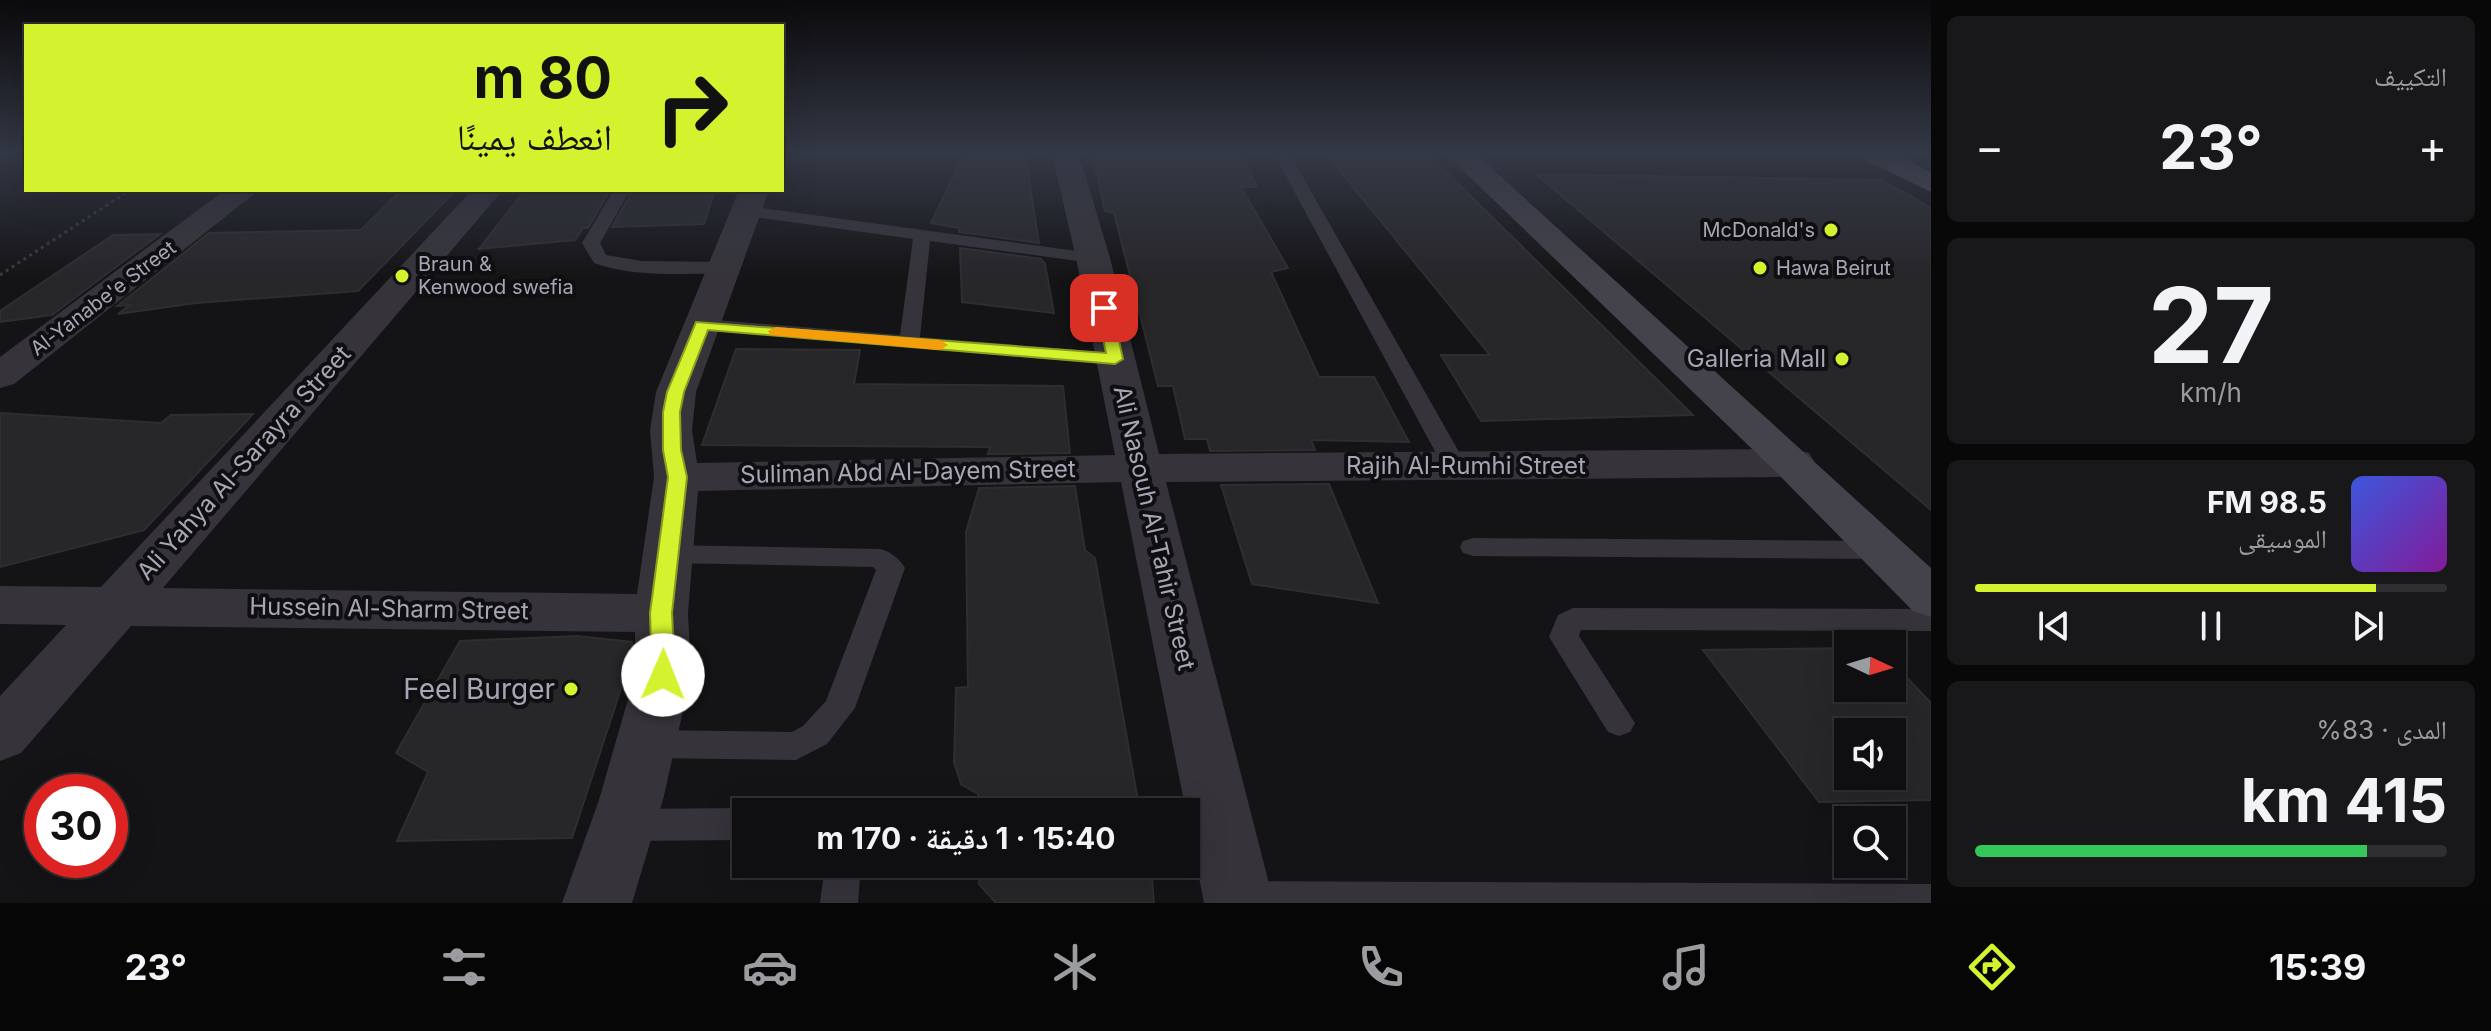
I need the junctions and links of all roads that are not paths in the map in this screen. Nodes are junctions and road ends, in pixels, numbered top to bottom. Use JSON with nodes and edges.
{"nodes":[{"id":1,"x":236,"y":196,"type":"edge"},
{"id":2,"x":483,"y":196,"type":"edge"},
{"id":3,"x":618,"y":196,"type":"edge"},
{"id":4,"x":1076,"y":196,"type":"edge"},
{"id":5,"x":1305,"y":196,"type":"edge"},
{"id":6,"x":1505,"y":196,"type":"edge"},
{"id":7,"x":751,"y":201,"type":"edge"},
{"id":8,"x":922,"y":236,"type":"junction"},
{"id":9,"x":1093,"y":258,"type":"junction"},
{"id":10,"x":725,"y":268,"type":"junction"},
{"id":11,"x":702,"y":325,"type":"junction"},
{"id":12,"x":909,"y":343,"type":"junction"},
{"id":13,"x":1115,"y":359,"type":"junction"},
{"id":14,"x":0,"y":376,"type":"edge"},
{"id":15,"x":1793,"y":463,"type":"junction"},
{"id":16,"x":1455,"y":466,"type":"junction"},
{"id":17,"x":1140,"y":468,"type":"junction"},
{"id":18,"x":677,"y":477,"type":"junction"},
{"id":19,"x":1473,"y":547,"type":"dead end"},
{"id":20,"x":1882,"y":550,"type":"junction"},
{"id":21,"x":669,"y":554,"type":"junction"},
{"id":22,"x":1931,"y":598,"type":"edge"},
{"id":23,"x":0,"y":605,"type":"edge"},
{"id":24,"x":117,"y":606,"type":"junction"},
{"id":25,"x":661,"y":613,"type":"junction"},
{"id":26,"x":1931,"y":620,"type":"edge"},
{"id":27,"x":1619,"y":723,"type":"dead end"},
{"id":28,"x":0,"y":736,"type":"edge"},
{"id":29,"x":646,"y":744,"type":"junction"},
{"id":30,"x":732,"y":824,"type":"edge"},
{"id":31,"x":622,"y":825,"type":"junction"},
{"id":32,"x":842,"y":878,"type":"edge"},
{"id":33,"x":1239,"y":901,"type":"edge"},
{"id":34,"x":1931,"y":902,"type":"edge"},
{"id":35,"x":597,"y":903,"type":"edge"},
{"id":36,"x":839,"y":903,"type":"edge"}],
"edges":[{"from":1,"to":14,"type":"street","name":"Al-Yanabe'e Street"},
{"from":2,"to":24,"type":"street","name":"Ali Yahya Al-Sarayra Street"},
{"from":3,"to":10,"type":"lane"},
{"from":4,"to":9,"type":"street","name":"Ali Nasouh Al-Tahir Street"},
{"from":5,"to":16,"type":"lane"},
{"from":6,"to":15,"type":"street"},
{"from":7,"to":8,"type":"lane"},
{"from":7,"to":10,"type":"street"},
{"from":8,"to":9,"type":"lane"},
{"from":8,"to":12,"type":"lane"},
{"from":9,"to":13,"type":"street","name":"Ali Nasouh Al-Tahir Street"},
{"from":10,"to":11,"type":"street"},
{"from":11,"to":12,"type":"lane"},
{"from":11,"to":18,"type":"street"},
{"from":12,"to":13,"type":"lane"},
{"from":13,"to":17,"type":"street","name":"Ali Nasouh Al-Tahir Street"},
{"from":15,"to":16,"type":"street","name":"Rajih Al-Rumhi Street"},
{"from":15,"to":20,"type":"street"},
{"from":16,"to":17,"type":"street","name":"Rajih Al-Rumhi Street"},
{"from":17,"to":18,"type":"street","name":"Suliman Abd Al-Dayem Street"},
{"from":17,"to":33,"type":"street","name":"Ali Nasouh Al-Tahir Street"},
{"from":18,"to":21,"type":"street"},
{"from":19,"to":20,"type":"lane"},
{"from":20,"to":22,"type":"street"},
{"from":21,"to":25,"type":"street"},
{"from":21,"to":29,"type":"lane"},
{"from":23,"to":24,"type":"street","name":"Hussein Al-Sharm Street"},
{"from":24,"to":25,"type":"street","name":"Hussein Al-Sharm Street"},
{"from":24,"to":28,"type":"street","name":"Ali Yahya Al-Sarayra Street"},
{"from":25,"to":29,"type":"street"},
{"from":26,"to":27,"type":"lane"},
{"from":29,"to":31,"type":"street"},
{"from":30,"to":31,"type":"lane"},
{"from":31,"to":35,"type":"street"},
{"from":32,"to":36,"type":"lane"},
{"from":33,"to":34,"type":"lane"}]}
